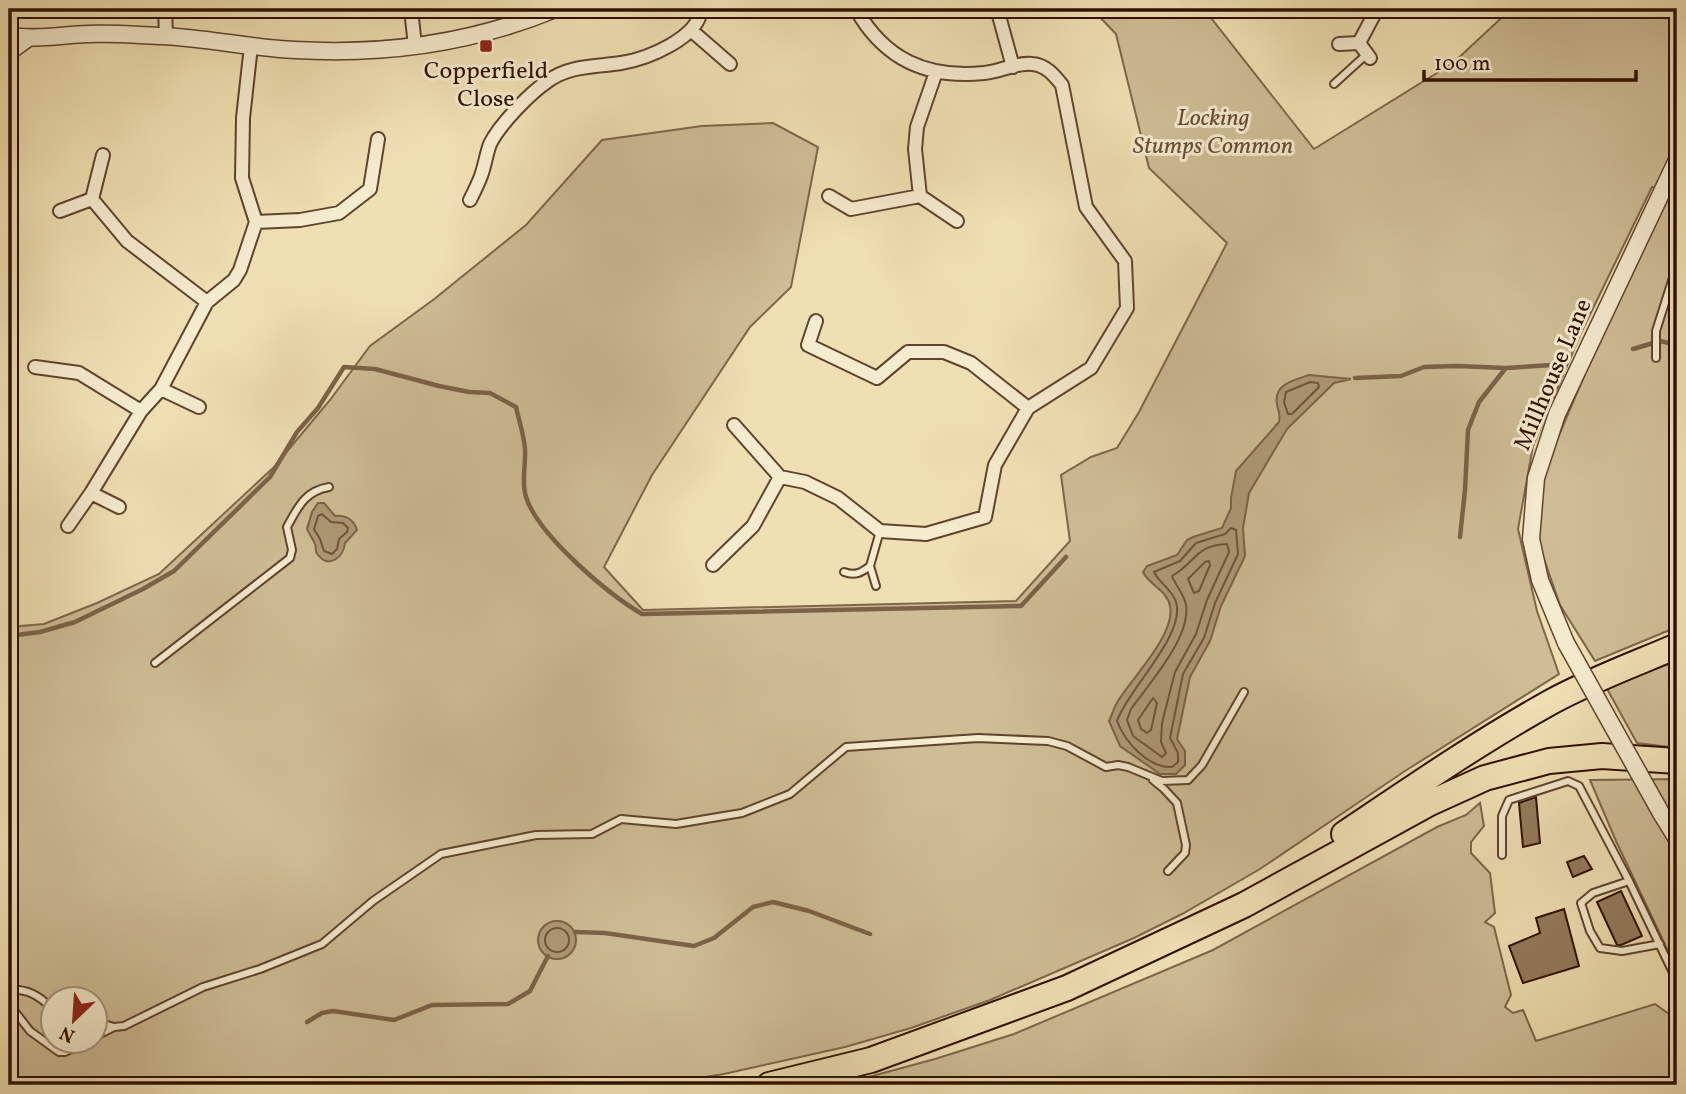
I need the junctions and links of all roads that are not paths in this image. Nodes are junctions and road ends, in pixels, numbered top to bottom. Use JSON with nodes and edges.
{"nodes":[{"id":1,"x":165,"y":9,"type":"edge"},
{"id":2,"x":411,"y":9,"type":"edge"},
{"id":3,"x":555,"y":9,"type":"edge"},
{"id":4,"x":701,"y":9,"type":"edge"},
{"id":5,"x":856,"y":9,"type":"edge"},
{"id":6,"x":994,"y":9,"type":"edge"},
{"id":7,"x":1377,"y":9,"type":"edge"},
{"id":8,"x":692,"y":30,"type":"junction"},
{"id":9,"x":9,"y":36,"type":"edge"},
{"id":10,"x":166,"y":36,"type":"junction"},
{"id":11,"x":27,"y":39,"type":"junction"},
{"id":12,"x":1359,"y":43,"type":"junction"},
{"id":13,"x":1339,"y":44,"type":"dead end"},
{"id":14,"x":415,"y":46,"type":"junction"},
{"id":15,"x":251,"y":47,"type":"junction"},
{"id":16,"x":9,"y":52,"type":"edge"},
{"id":17,"x":1369,"y":56,"type":"joint"},
{"id":18,"x":730,"y":64,"type":"dead end"},
{"id":19,"x":1013,"y":67,"type":"junction"},
{"id":20,"x":936,"y":72,"type":"junction"},
{"id":21,"x":1334,"y":84,"type":"dead end"},
{"id":22,"x":379,"y":139,"type":"dead end"},
{"id":23,"x":103,"y":155,"type":"dead end"},
{"id":24,"x":1677,"y":160,"type":"edge"},
{"id":25,"x":829,"y":196,"type":"dead end"},
{"id":26,"x":920,"y":196,"type":"junction"},
{"id":27,"x":92,"y":200,"type":"junction"},
{"id":28,"x":470,"y":200,"type":"dead end"},
{"id":29,"x":60,"y":211,"type":"dead end"},
{"id":30,"x":957,"y":221,"type":"dead end"},
{"id":31,"x":256,"y":222,"type":"junction"},
{"id":32,"x":1677,"y":265,"type":"edge"},
{"id":33,"x":207,"y":302,"type":"junction"},
{"id":34,"x":816,"y":321,"type":"dead end"},
{"id":35,"x":1656,"y":358,"type":"dead end"},
{"id":36,"x":35,"y":367,"type":"dead end"},
{"id":37,"x":161,"y":389,"type":"junction"},
{"id":38,"x":199,"y":407,"type":"dead end"},
{"id":39,"x":1028,"y":408,"type":"junction"},
{"id":40,"x":141,"y":411,"type":"junction"},
{"id":41,"x":734,"y":425,"type":"dead end"},
{"id":42,"x":780,"y":477,"type":"junction"},
{"id":43,"x":329,"y":487,"type":"dead end"},
{"id":44,"x":91,"y":493,"type":"junction"},
{"id":45,"x":118,"y":507,"type":"dead end"},
{"id":46,"x":68,"y":526,"type":"dead end"},
{"id":47,"x":880,"y":531,"type":"junction"},
{"id":48,"x":713,"y":565,"type":"dead end"},
{"id":49,"x":870,"y":566,"type":"junction"},
{"id":50,"x":844,"y":572,"type":"dead end"},
{"id":51,"x":876,"y":586,"type":"dead end"},
{"id":52,"x":1677,"y":646,"type":"edge"},
{"id":53,"x":155,"y":663,"type":"dead end"},
{"id":54,"x":1244,"y":692,"type":"dead end"},
{"id":55,"x":1677,"y":761,"type":"edge"},
{"id":56,"x":1149,"y":777,"type":"junction"},
{"id":57,"x":1677,"y":839,"type":"edge"},
{"id":58,"x":1502,"y":855,"type":"dead end"},
{"id":59,"x":1168,"y":871,"type":"dead end"},
{"id":60,"x":1629,"y":881,"type":"junction"},
{"id":61,"x":1163,"y":943,"type":"junction"},
{"id":62,"x":1660,"y":944,"type":"junction"},
{"id":63,"x":1677,"y":981,"type":"edge"},
{"id":64,"x":9,"y":990,"type":"edge"},
{"id":65,"x":38,"y":997,"type":"edge"},
{"id":66,"x":9,"y":1004,"type":"edge"},
{"id":67,"x":108,"y":1025,"type":"edge"},
{"id":68,"x":114,"y":1027,"type":"junction"},
{"id":69,"x":108,"y":1030,"type":"edge"},
{"id":70,"x":38,"y":1037,"type":"edge"},
{"id":71,"x":769,"y":1085,"type":"edge"}],
"edges":[{"from":1,"to":10,"type":"street"},
{"from":2,"to":14,"type":"street"},
{"from":3,"to":14,"type":"street"},
{"from":4,"to":8,"type":"street"},
{"from":5,"to":20,"type":"street"},
{"from":6,"to":19,"type":"street"},
{"from":7,"to":12,"type":"street"},
{"from":8,"to":18,"type":"street"},
{"from":8,"to":28,"type":"street"},
{"from":9,"to":11,"type":"street"},
{"from":10,"to":11,"type":"street"},
{"from":10,"to":15,"type":"street"},
{"from":11,"to":16,"type":"street"},
{"from":12,"to":13,"type":"street"},
{"from":12,"to":17,"type":"street"},
{"from":14,"to":15,"type":"street"},
{"from":15,"to":31,"type":"street"},
{"from":17,"to":21,"type":"lane"},
{"from":19,"to":20,"type":"street"},
{"from":19,"to":39,"type":"street"},
{"from":20,"to":26,"type":"street"},
{"from":22,"to":31,"type":"street"},
{"from":23,"to":27,"type":"street"},
{"from":24,"to":57,"type":"street","name":"Millhouse Lane","bridge":true},
{"from":25,"to":26,"type":"street"},
{"from":26,"to":30,"type":"street"},
{"from":27,"to":29,"type":"street"},
{"from":27,"to":33,"type":"street"},
{"from":31,"to":33,"type":"street"},
{"from":32,"to":35,"type":"lane"},
{"from":33,"to":37,"type":"street"},
{"from":34,"to":39,"type":"street"},
{"from":36,"to":40,"type":"street"},
{"from":37,"to":38,"type":"street"},
{"from":37,"to":40,"type":"street"},
{"from":39,"to":47,"type":"street"},
{"from":40,"to":44,"type":"street"},
{"from":41,"to":42,"type":"street"},
{"from":42,"to":47,"type":"street"},
{"from":42,"to":48,"type":"street"},
{"from":43,"to":53,"type":"lane"},
{"from":44,"to":45,"type":"street"},
{"from":44,"to":46,"type":"street"},
{"from":47,"to":49,"type":"lane"},
{"from":49,"to":50,"type":"lane"},
{"from":49,"to":51,"type":"lane"},
{"from":52,"to":61,"type":"highway"},
{"from":54,"to":56,"type":"lane"},
{"from":55,"to":61,"type":"highway"},
{"from":56,"to":59,"type":"lane"},
{"from":56,"to":68,"type":"lane"},
{"from":58,"to":60,"type":"lane"},
{"from":60,"to":62,"type":"lane"},
{"from":60,"to":62,"type":"lane"},
{"from":61,"to":71,"type":"highway"},
{"from":62,"to":63,"type":"lane"},
{"from":64,"to":65,"type":"lane"},
{"from":66,"to":70,"type":"lane"},
{"from":67,"to":68,"type":"lane"},
{"from":68,"to":69,"type":"lane"}]}
